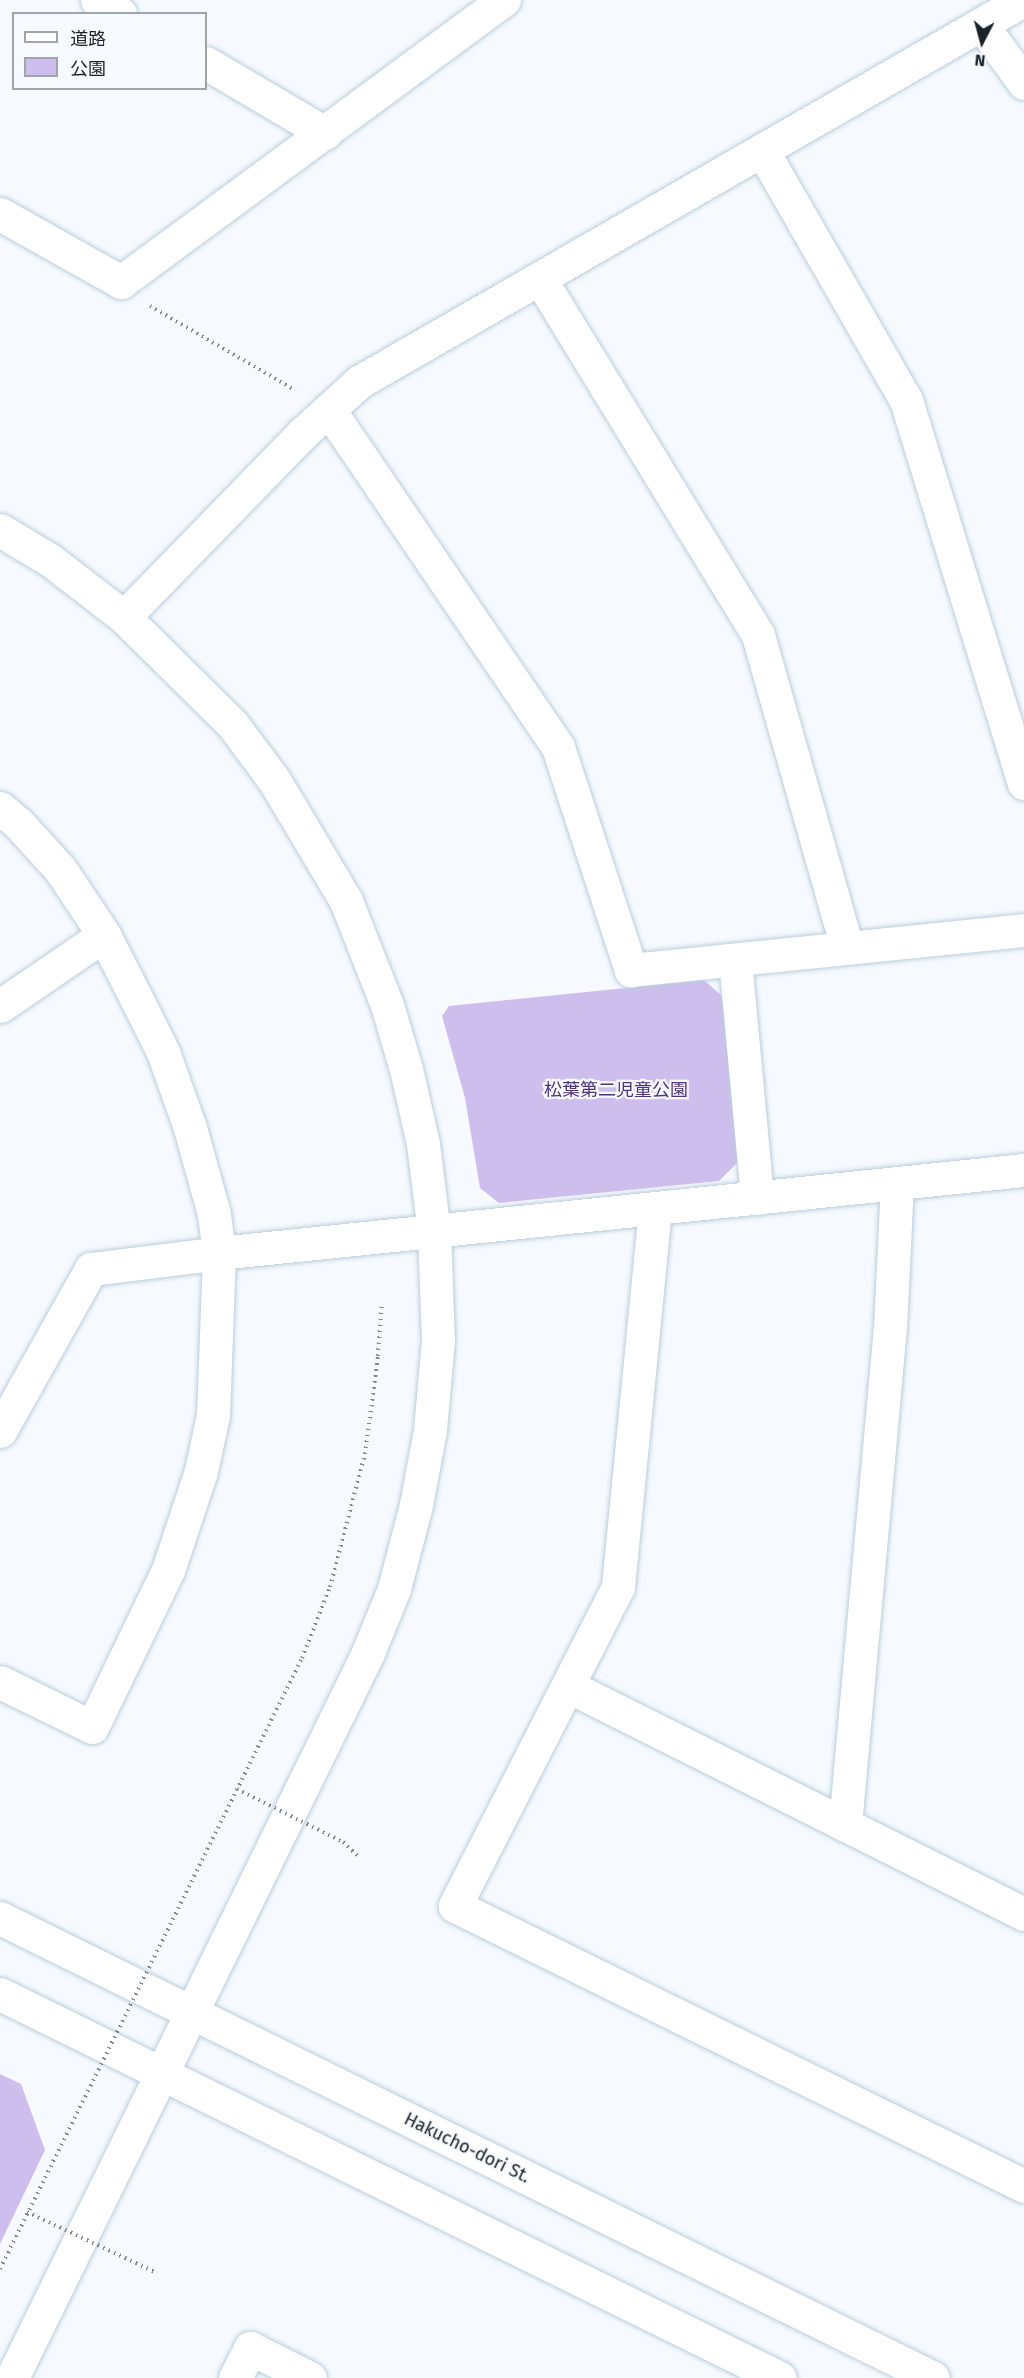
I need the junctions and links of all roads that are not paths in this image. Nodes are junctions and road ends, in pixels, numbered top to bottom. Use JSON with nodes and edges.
{"nodes":[{"id":1,"x":97,"y":0,"type":"edge"},
{"id":2,"x":504,"y":0,"type":"edge"},
{"id":3,"x":1023,"y":0,"type":"edge"},
{"id":4,"x":117,"y":12,"type":"edge"},
{"id":5,"x":981,"y":24,"type":"junction"},
{"id":6,"x":207,"y":64,"type":"edge"},
{"id":7,"x":1024,"y":83,"type":"edge"},
{"id":8,"x":325,"y":132,"type":"junction"},
{"id":9,"x":762,"y":150,"type":"junction"},
{"id":10,"x":0,"y":214,"type":"edge"},
{"id":11,"x":540,"y":279,"type":"junction"},
{"id":12,"x":329,"y":410,"type":"junction"},
{"id":13,"x":0,"y":530,"type":"edge"},
{"id":14,"x":124,"y":617,"type":"junction"},
{"id":15,"x":1024,"y":783,"type":"edge"},
{"id":16,"x":0,"y":808,"type":"edge"},
{"id":17,"x":1024,"y":930,"type":"edge"},
{"id":18,"x":104,"y":935,"type":"junction"},
{"id":19,"x":847,"y":948,"type":"junction"},
{"id":20,"x":735,"y":960,"type":"junction"},
{"id":21,"x":0,"y":1006,"type":"edge"},
{"id":22,"x":1024,"y":1170,"type":"edge"},
{"id":23,"x":897,"y":1184,"type":"junction"},
{"id":24,"x":757,"y":1198,"type":"junction"},
{"id":25,"x":655,"y":1209,"type":"junction"},
{"id":26,"x":434,"y":1232,"type":"junction"},
{"id":27,"x":219,"y":1253,"type":"junction"},
{"id":28,"x":0,"y":1431,"type":"edge"},
{"id":29,"x":0,"y":1683,"type":"edge"},
{"id":30,"x":568,"y":1686,"type":"junction"},
{"id":31,"x":845,"y":1825,"type":"junction"},
{"id":32,"x":1024,"y":1914,"type":"edge"},
{"id":33,"x":0,"y":1918,"type":"edge"},
{"id":34,"x":0,"y":1994,"type":"edge"},
{"id":35,"x":192,"y":2012,"type":"junction"},
{"id":36,"x":161,"y":2074,"type":"junction"},
{"id":37,"x":1024,"y":2186,"type":"edge"},
{"id":38,"x":12,"y":2378,"type":"edge"},
{"id":39,"x":235,"y":2378,"type":"edge"},
{"id":40,"x":310,"y":2378,"type":"edge"},
{"id":41,"x":780,"y":2378,"type":"edge"},
{"id":42,"x":933,"y":2378,"type":"edge"}],
"edges":[{"from":1,"to":4,"type":"street"},
{"from":2,"to":8,"type":"street"},
{"from":3,"to":5,"type":"street"},
{"from":5,"to":7,"type":"street"},
{"from":5,"to":9,"type":"street"},
{"from":6,"to":8,"type":"street"},
{"from":8,"to":10,"type":"street"},
{"from":9,"to":11,"type":"street"},
{"from":9,"to":15,"type":"street"},
{"from":11,"to":12,"type":"street"},
{"from":11,"to":19,"type":"street"},
{"from":12,"to":14,"type":"street"},
{"from":12,"to":20,"type":"street"},
{"from":13,"to":14,"type":"street"},
{"from":14,"to":26,"type":"street"},
{"from":16,"to":18,"type":"street"},
{"from":17,"to":19,"type":"street"},
{"from":18,"to":21,"type":"street"},
{"from":18,"to":27,"type":"street"},
{"from":19,"to":20,"type":"street"},
{"from":20,"to":24,"type":"street"},
{"from":22,"to":23,"type":"street"},
{"from":23,"to":24,"type":"street"},
{"from":23,"to":31,"type":"street"},
{"from":24,"to":25,"type":"street"},
{"from":25,"to":26,"type":"street"},
{"from":25,"to":30,"type":"street"},
{"from":26,"to":27,"type":"street"},
{"from":26,"to":35,"type":"street"},
{"from":27,"to":28,"type":"street"},
{"from":27,"to":29,"type":"street"},
{"from":30,"to":31,"type":"street"},
{"from":30,"to":37,"type":"street"},
{"from":31,"to":32,"type":"street"},
{"from":33,"to":35,"type":"street","name":"Hakucho-dori St."},
{"from":34,"to":36,"type":"street"},
{"from":35,"to":36,"type":"street"},
{"from":35,"to":42,"type":"street","name":"Hakucho-dori St."},
{"from":36,"to":38,"type":"street"},
{"from":36,"to":41,"type":"street"},
{"from":39,"to":40,"type":"street"}]}
